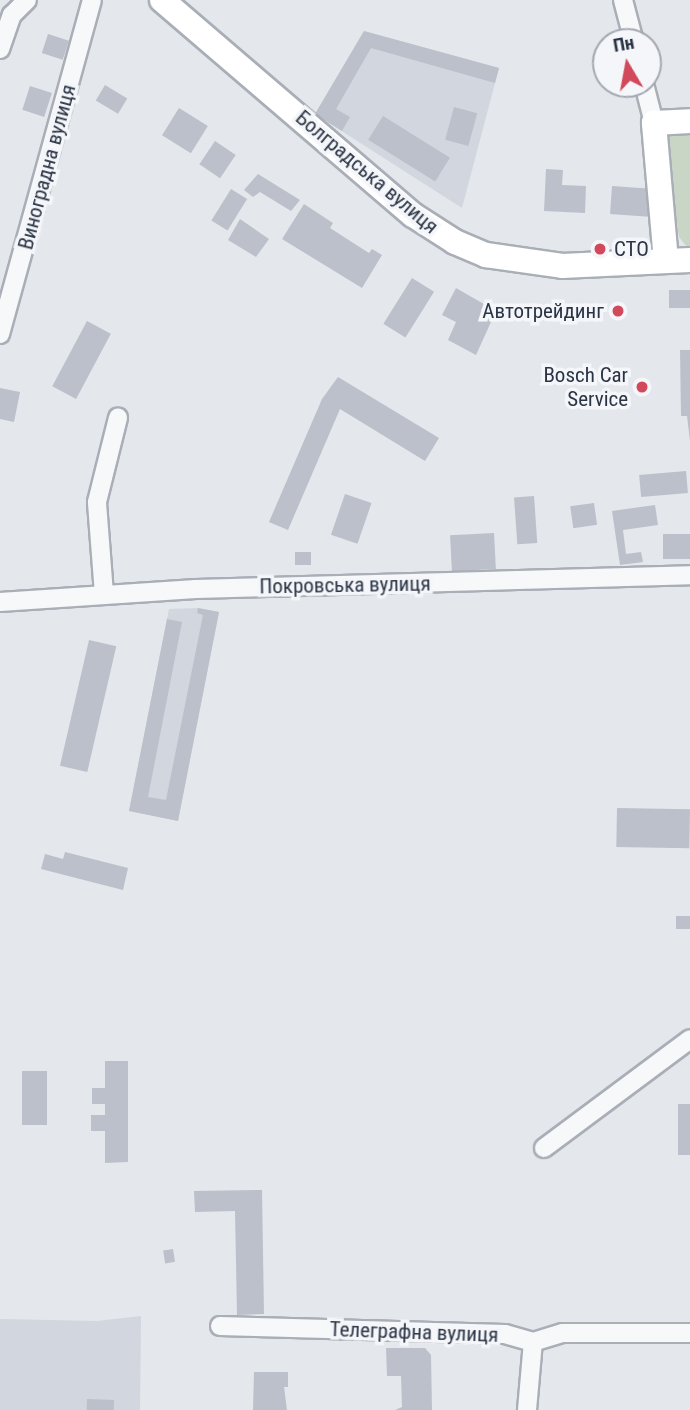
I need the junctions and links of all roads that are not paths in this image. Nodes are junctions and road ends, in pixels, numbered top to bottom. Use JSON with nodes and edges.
{"nodes":[{"id":1,"x":27,"y":0,"type":"edge"},
{"id":2,"x":92,"y":0,"type":"edge"},
{"id":3,"x":162,"y":0,"type":"edge"},
{"id":4,"x":623,"y":0,"type":"edge"},
{"id":5,"x":630,"y":28,"type":"edge"},
{"id":6,"x":0,"y":49,"type":"edge"},
{"id":7,"x":648,"y":98,"type":"edge"},
{"id":8,"x":690,"y":121,"type":"edge"},
{"id":9,"x":654,"y":123,"type":"junction"},
{"id":10,"x":678,"y":261,"type":"edge"},
{"id":11,"x":0,"y":334,"type":"edge"},
{"id":12,"x":118,"y":418,"type":"dead end"},
{"id":13,"x":690,"y":575,"type":"edge"},
{"id":14,"x":104,"y":594,"type":"junction"},
{"id":15,"x":0,"y":602,"type":"edge"},
{"id":16,"x":690,"y":1040,"type":"edge"},
{"id":17,"x":544,"y":1148,"type":"dead end"},
{"id":18,"x":220,"y":1326,"type":"dead end"},
{"id":19,"x":690,"y":1333,"type":"edge"},
{"id":20,"x":533,"y":1342,"type":"junction"},
{"id":21,"x":527,"y":1410,"type":"edge"}],
"edges":[{"from":1,"to":6,"type":"street"},
{"from":2,"to":11,"type":"street","name":"Виноградна вулиця"},
{"from":3,"to":10,"type":"main road","name":"Болградська вулиця"},
{"from":4,"to":5,"type":"street"},
{"from":7,"to":9,"type":"street"},
{"from":8,"to":9,"type":"main road"},
{"from":9,"to":10,"type":"main road"},
{"from":12,"to":14,"type":"street"},
{"from":13,"to":14,"type":"street","name":"Покровська вулиця"},
{"from":14,"to":15,"type":"street","name":"Покровська вулиця"},
{"from":16,"to":17,"type":"street"},
{"from":18,"to":20,"type":"street","name":"Телеграфна вулиця"},
{"from":19,"to":20,"type":"street","name":"Телеграфна вулиця"},
{"from":20,"to":21,"type":"street"}]}
